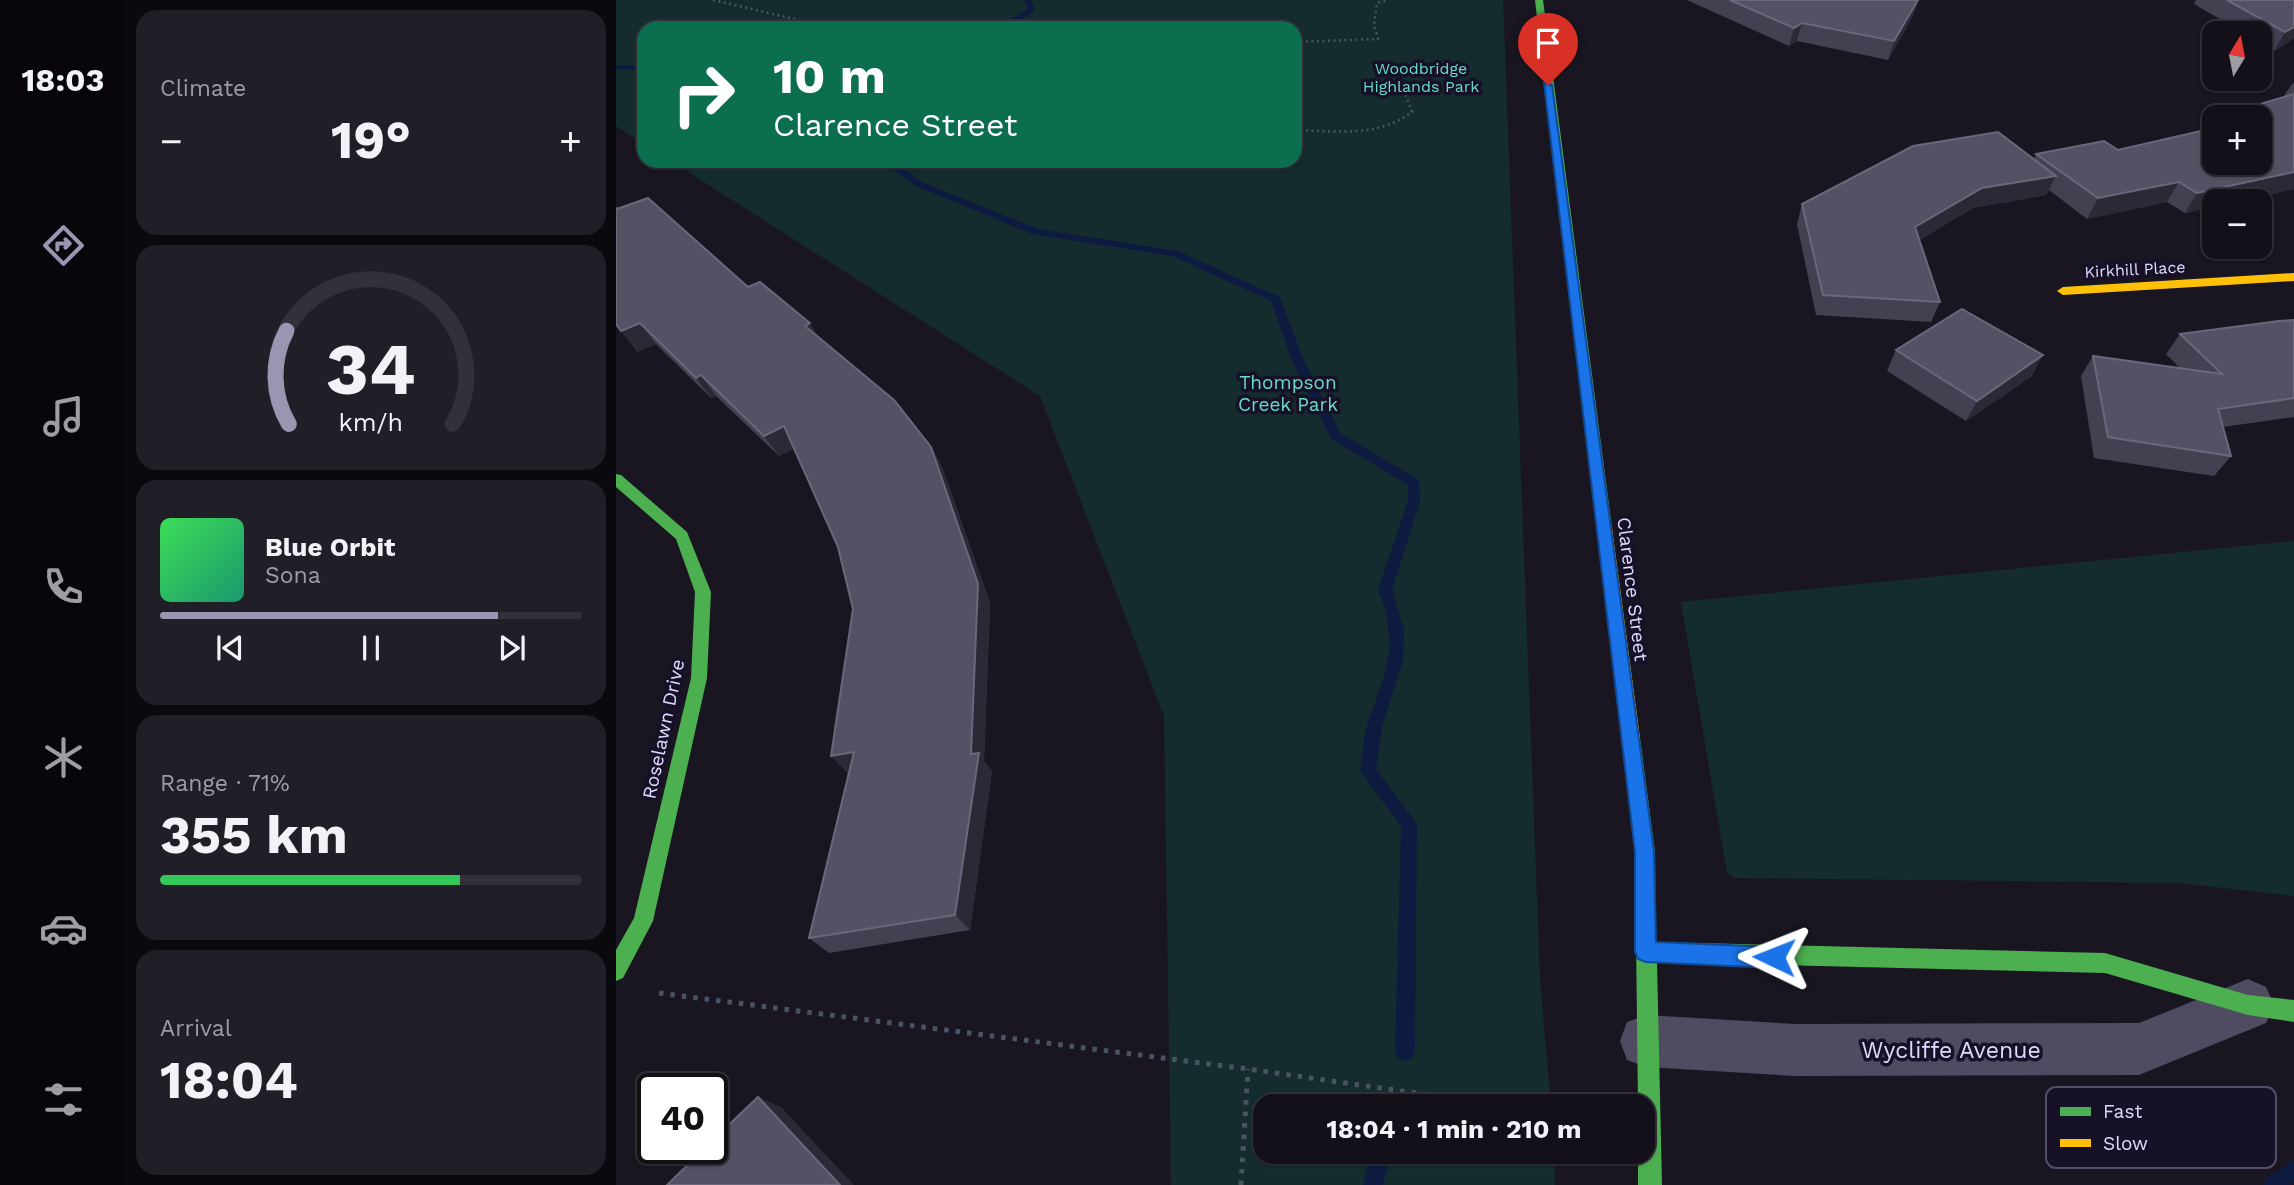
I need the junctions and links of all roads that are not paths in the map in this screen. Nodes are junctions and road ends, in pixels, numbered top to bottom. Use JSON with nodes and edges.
{"nodes":[{"id":1,"x":1539,"y":0,"type":"edge"},
{"id":2,"x":2294,"y":277,"type":"edge"},
{"id":3,"x":2063,"y":291,"type":"dead end"},
{"id":4,"x":616,"y":479,"type":"edge"},
{"id":5,"x":1646,"y":952,"type":"junction"},
{"id":6,"x":616,"y":971,"type":"edge"},
{"id":7,"x":2271,"y":1008,"type":"edge"},
{"id":8,"x":1646,"y":1041,"type":"junction"},
{"id":9,"x":1650,"y":1185,"type":"edge"}],
"edges":[{"from":1,"to":5,"type":"street","name":"Clarence Street"},
{"from":2,"to":3,"type":"street","name":"Kirkhill Place"},
{"from":4,"to":6,"type":"street","name":"Roselawn Drive"},
{"from":5,"to":7,"type":"street","name":"Wycliffe Avenue"},
{"from":5,"to":8,"type":"street","name":"Clarence Street"},
{"from":7,"to":8,"type":"street","name":"Wycliffe Avenue"},
{"from":8,"to":9,"type":"street","name":"Clarence Street"}]}
